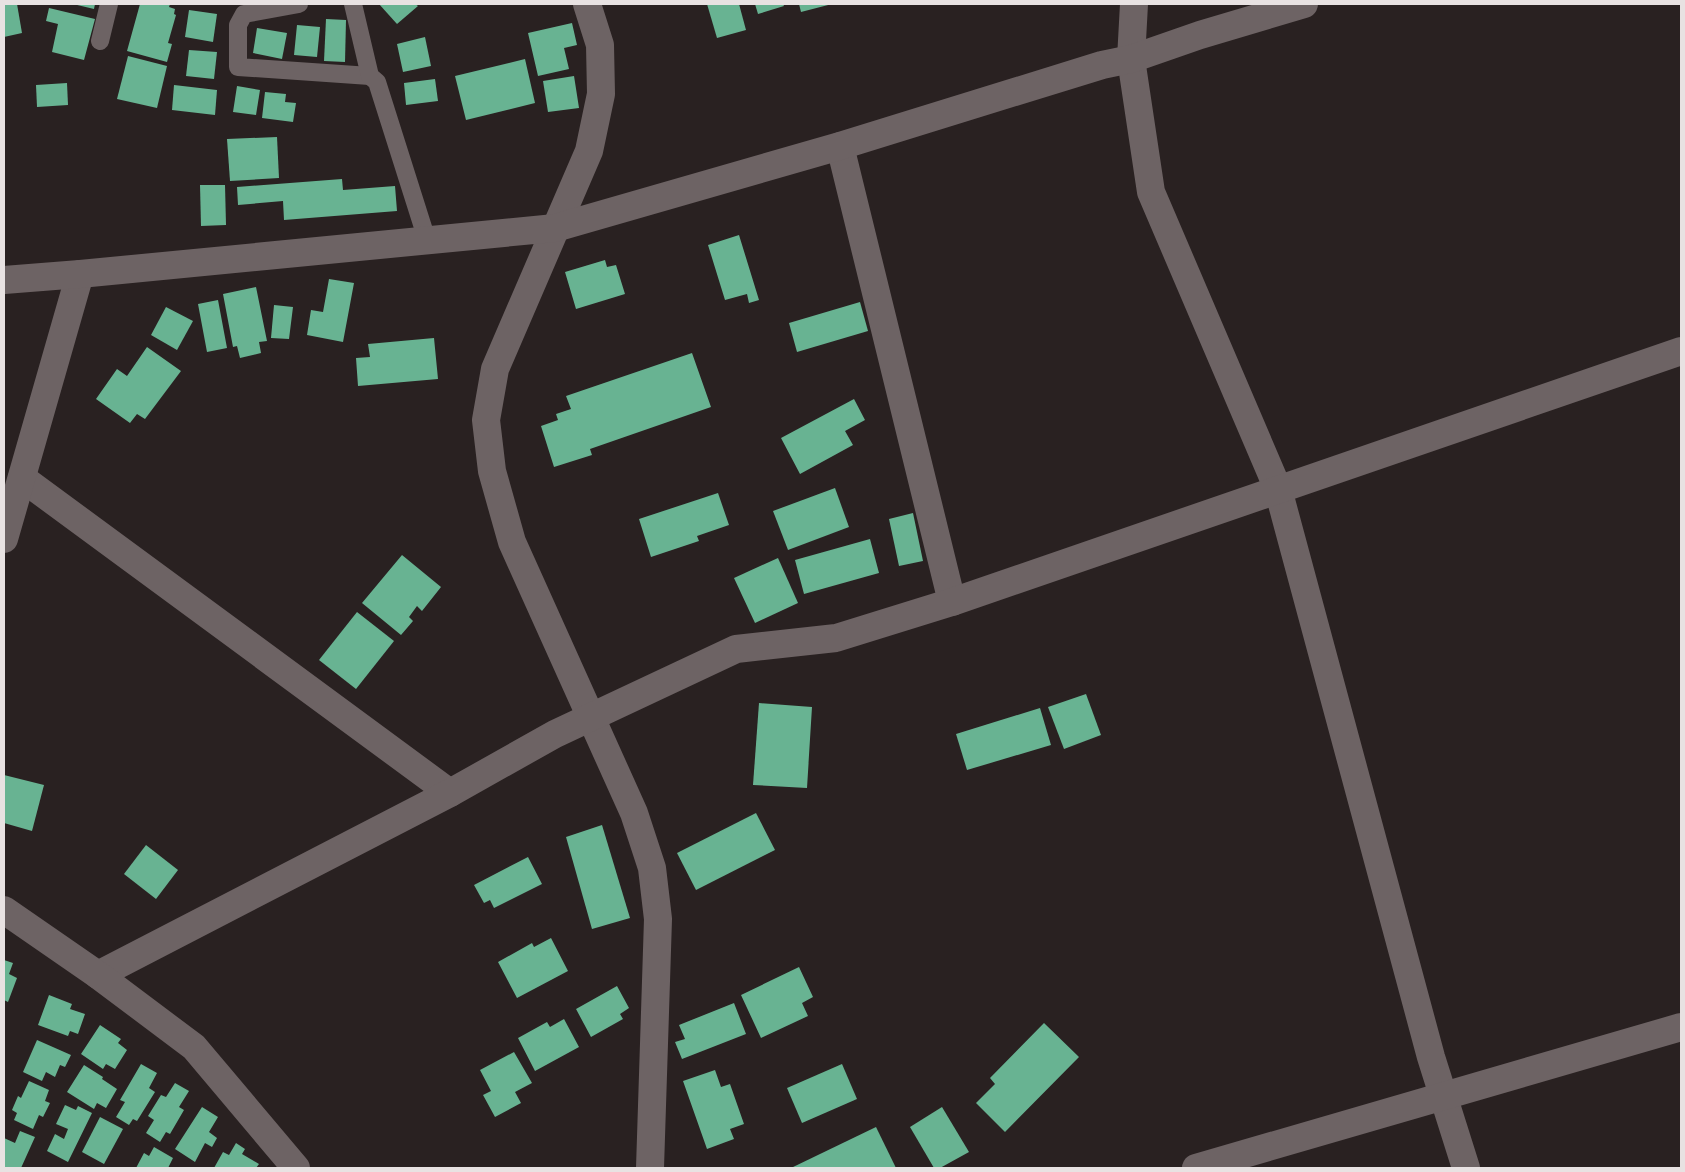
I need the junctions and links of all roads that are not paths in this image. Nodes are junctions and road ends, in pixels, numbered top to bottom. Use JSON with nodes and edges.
{"nodes":[{"id":1,"x":109,"y":4,"type":"edge"},
{"id":2,"x":299,"y":4,"type":"edge"},
{"id":3,"x":353,"y":4,"type":"edge"},
{"id":4,"x":587,"y":4,"type":"edge"},
{"id":5,"x":1134,"y":4,"type":"edge"},
{"id":6,"x":1304,"y":4,"type":"edge"},
{"id":7,"x":100,"y":42,"type":"dead end"},
{"id":8,"x":1131,"y":59,"type":"junction"},
{"id":9,"x":370,"y":76,"type":"junction"},
{"id":10,"x":840,"y":146,"type":"junction"},
{"id":11,"x":556,"y":228,"type":"junction"},
{"id":12,"x":427,"y":240,"type":"junction"},
{"id":13,"x":80,"y":274,"type":"junction"},
{"id":14,"x":4,"y":280,"type":"edge"},
{"id":15,"x":1681,"y":351,"type":"edge"},
{"id":16,"x":22,"y":478,"type":"junction"},
{"id":17,"x":1278,"y":489,"type":"junction"},
{"id":18,"x":4,"y":540,"type":"edge"},
{"id":19,"x":952,"y":602,"type":"junction"},
{"id":20,"x":592,"y":718,"type":"junction"},
{"id":21,"x":450,"y":793,"type":"junction"},
{"id":22,"x":4,"y":910,"type":"edge"},
{"id":23,"x":98,"y":975,"type":"junction"},
{"id":24,"x":1681,"y":1028,"type":"edge"},
{"id":25,"x":1445,"y":1096,"type":"junction"},
{"id":26,"x":287,"y":1164,"type":"edge"},
{"id":27,"x":650,"y":1168,"type":"edge"},
{"id":28,"x":1196,"y":1168,"type":"edge"},
{"id":29,"x":1466,"y":1168,"type":"edge"}],
"edges":[{"from":1,"to":7,"type":"lane"},
{"from":2,"to":9,"type":"lane"},
{"from":3,"to":9,"type":"lane"},
{"from":4,"to":11,"type":"street"},
{"from":5,"to":8,"type":"street"},
{"from":6,"to":8,"type":"street"},
{"from":8,"to":10,"type":"street"},
{"from":8,"to":17,"type":"street"},
{"from":9,"to":12,"type":"lane"},
{"from":10,"to":11,"type":"street"},
{"from":10,"to":19,"type":"street"},
{"from":11,"to":12,"type":"street"},
{"from":11,"to":20,"type":"street"},
{"from":12,"to":13,"type":"street"},
{"from":13,"to":14,"type":"street"},
{"from":13,"to":16,"type":"street"},
{"from":15,"to":17,"type":"street"},
{"from":16,"to":18,"type":"street"},
{"from":16,"to":21,"type":"street"},
{"from":17,"to":19,"type":"street"},
{"from":17,"to":25,"type":"street"},
{"from":19,"to":20,"type":"street"},
{"from":20,"to":21,"type":"street"},
{"from":20,"to":27,"type":"street"},
{"from":21,"to":23,"type":"street"},
{"from":22,"to":23,"type":"street"},
{"from":23,"to":26,"type":"street"},
{"from":24,"to":25,"type":"street"},
{"from":25,"to":28,"type":"street"},
{"from":25,"to":29,"type":"street"}]}
